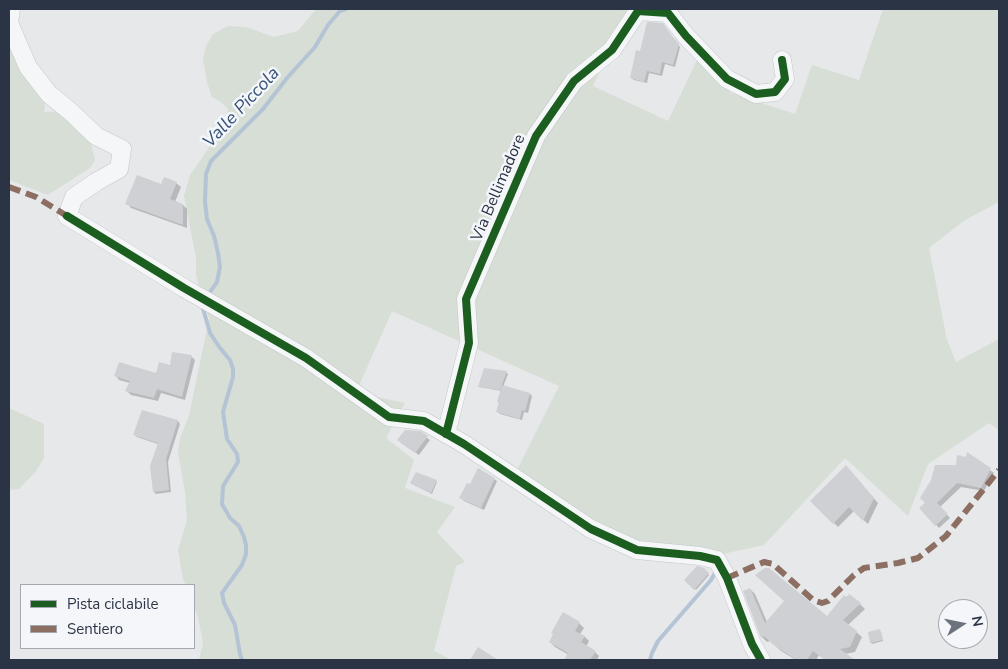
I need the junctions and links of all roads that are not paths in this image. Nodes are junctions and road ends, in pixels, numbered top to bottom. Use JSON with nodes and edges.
{"nodes":[{"id":1,"x":11,"y":9,"type":"edge"},
{"id":2,"x":782,"y":60,"type":"dead end"},
{"id":3,"x":446,"y":434,"type":"junction"},
{"id":4,"x":761,"y":660,"type":"edge"}],
"edges":[{"from":1,"to":3,"type":"street"},
{"from":2,"to":3,"type":"street","name":"Via Bellimadore"},
{"from":3,"to":4,"type":"street"}]}
